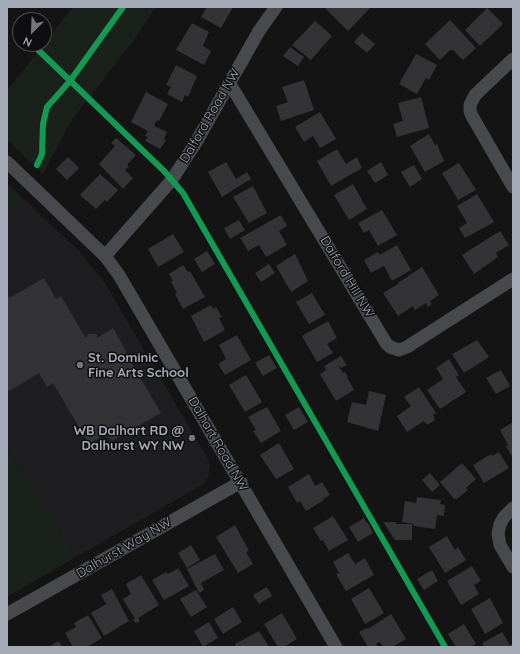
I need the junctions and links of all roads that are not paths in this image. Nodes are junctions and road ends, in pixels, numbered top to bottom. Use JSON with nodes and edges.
{"nodes":[{"id":1,"x":276,"y":7,"type":"edge"},
{"id":2,"x":513,"y":58,"type":"edge"},
{"id":3,"x":230,"y":84,"type":"junction"},
{"id":4,"x":7,"y":162,"type":"edge"},
{"id":5,"x":513,"y":187,"type":"edge"},
{"id":6,"x":105,"y":256,"type":"junction"},
{"id":7,"x":513,"y":279,"type":"edge"},
{"id":8,"x":240,"y":482,"type":"junction"},
{"id":9,"x":513,"y":508,"type":"edge"},
{"id":10,"x":513,"y":566,"type":"edge"},
{"id":11,"x":7,"y":614,"type":"edge"},
{"id":12,"x":336,"y":647,"type":"edge"}],
"edges":[{"from":1,"to":3,"type":"street","name":"Dalford Road NW"},
{"from":2,"to":5,"type":"street"},
{"from":3,"to":6,"type":"street","name":"Dalford Road NW"},
{"from":3,"to":7,"type":"street","name":"Dalford Hill NW"},
{"from":4,"to":6,"type":"street","name":"Dalhart Road NW"},
{"from":6,"to":8,"type":"street","name":"Dalhart Road NW"},
{"from":8,"to":11,"type":"street","name":"Dalhurst Way NW"},
{"from":8,"to":12,"type":"street","name":"Dalhart Road NW"},
{"from":9,"to":10,"type":"street"}]}
